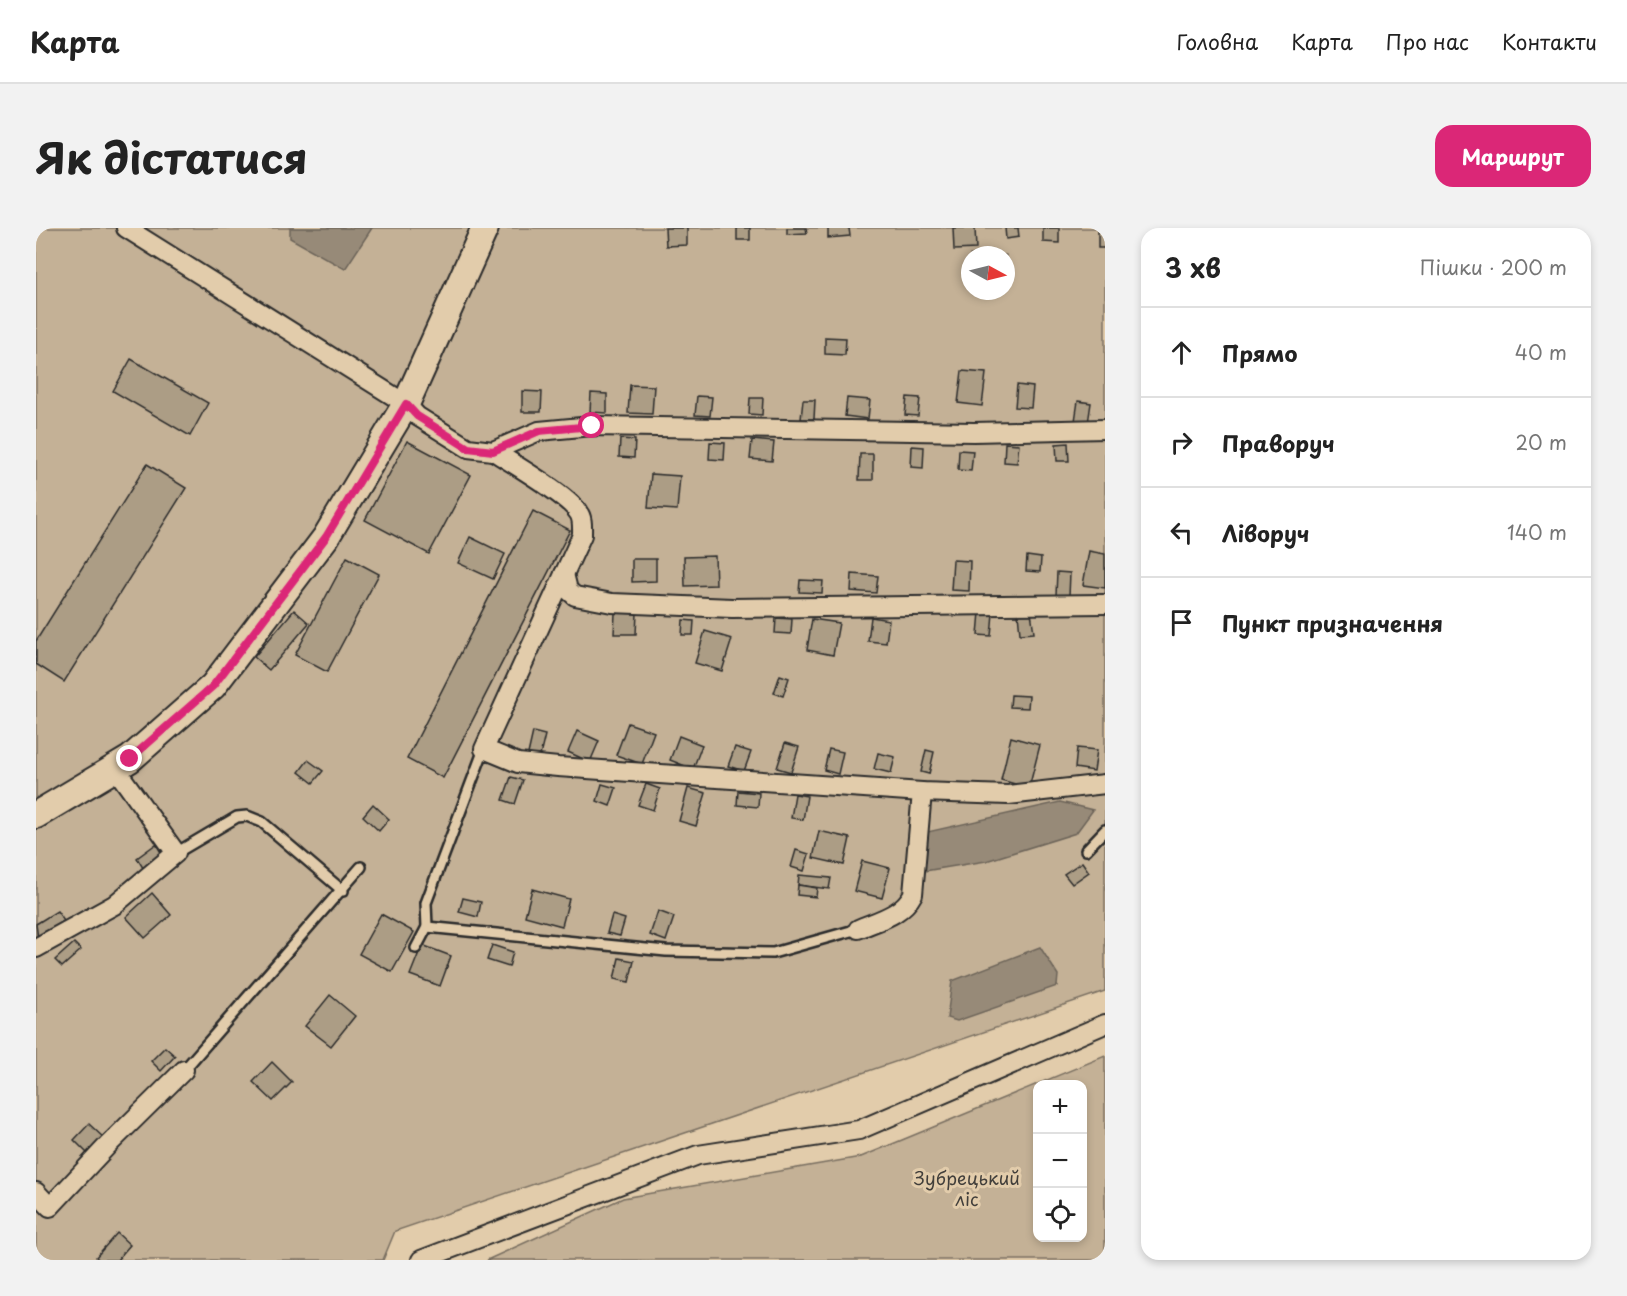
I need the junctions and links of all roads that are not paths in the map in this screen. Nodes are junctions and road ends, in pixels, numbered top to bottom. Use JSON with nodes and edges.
{"nodes":[{"id":1,"x":126,"y":228,"type":"edge"},
{"id":2,"x":485,"y":228,"type":"edge"},
{"id":3,"x":406,"y":404,"type":"junction"},
{"id":4,"x":1105,"y":429,"type":"edge"},
{"id":5,"x":493,"y":451,"type":"junction"},
{"id":6,"x":564,"y":574,"type":"junction"},
{"id":7,"x":1105,"y":604,"type":"edge"},
{"id":8,"x":484,"y":749,"type":"junction"},
{"id":9,"x":115,"y":768,"type":"junction"},
{"id":10,"x":1105,"y":784,"type":"edge"},
{"id":11,"x":922,"y":792,"type":"junction"},
{"id":12,"x":36,"y":815,"type":"edge"},
{"id":13,"x":1105,"y":830,"type":"edge"},
{"id":14,"x":1086,"y":850,"type":"dead end"},
{"id":15,"x":176,"y":853,"type":"junction"},
{"id":16,"x":361,"y":867,"type":"dead end"},
{"id":17,"x":343,"y":891,"type":"junction"},
{"id":18,"x":427,"y":927,"type":"junction"},
{"id":19,"x":858,"y":929,"type":"joint"},
{"id":20,"x":36,"y":948,"type":"edge"},
{"id":21,"x":416,"y":948,"type":"dead end"},
{"id":22,"x":1105,"y":1024,"type":"edge"},
{"id":23,"x":184,"y":1070,"type":"joint"},
{"id":24,"x":36,"y":1192,"type":"edge"},
{"id":25,"x":421,"y":1260,"type":"edge"}],
"edges":[{"from":1,"to":3,"type":"street"},
{"from":2,"to":3,"type":"street"},
{"from":3,"to":5,"type":"street"},
{"from":3,"to":9,"type":"street"},
{"from":4,"to":5,"type":"street"},
{"from":5,"to":6,"type":"street"},
{"from":6,"to":7,"type":"street"},
{"from":6,"to":8,"type":"street"},
{"from":8,"to":11,"type":"street"},
{"from":8,"to":18,"type":"lane"},
{"from":9,"to":12,"type":"street"},
{"from":9,"to":15,"type":"street"},
{"from":10,"to":11,"type":"street"},
{"from":11,"to":19,"type":"street"},
{"from":13,"to":14,"type":"lane"},
{"from":15,"to":17,"type":"lane"},
{"from":15,"to":20,"type":"street"},
{"from":16,"to":17,"type":"lane"},
{"from":17,"to":23,"type":"lane"},
{"from":18,"to":19,"type":"lane"},
{"from":18,"to":21,"type":"lane"},
{"from":22,"to":25,"type":"street"},
{"from":23,"to":24,"type":"street"}]}
